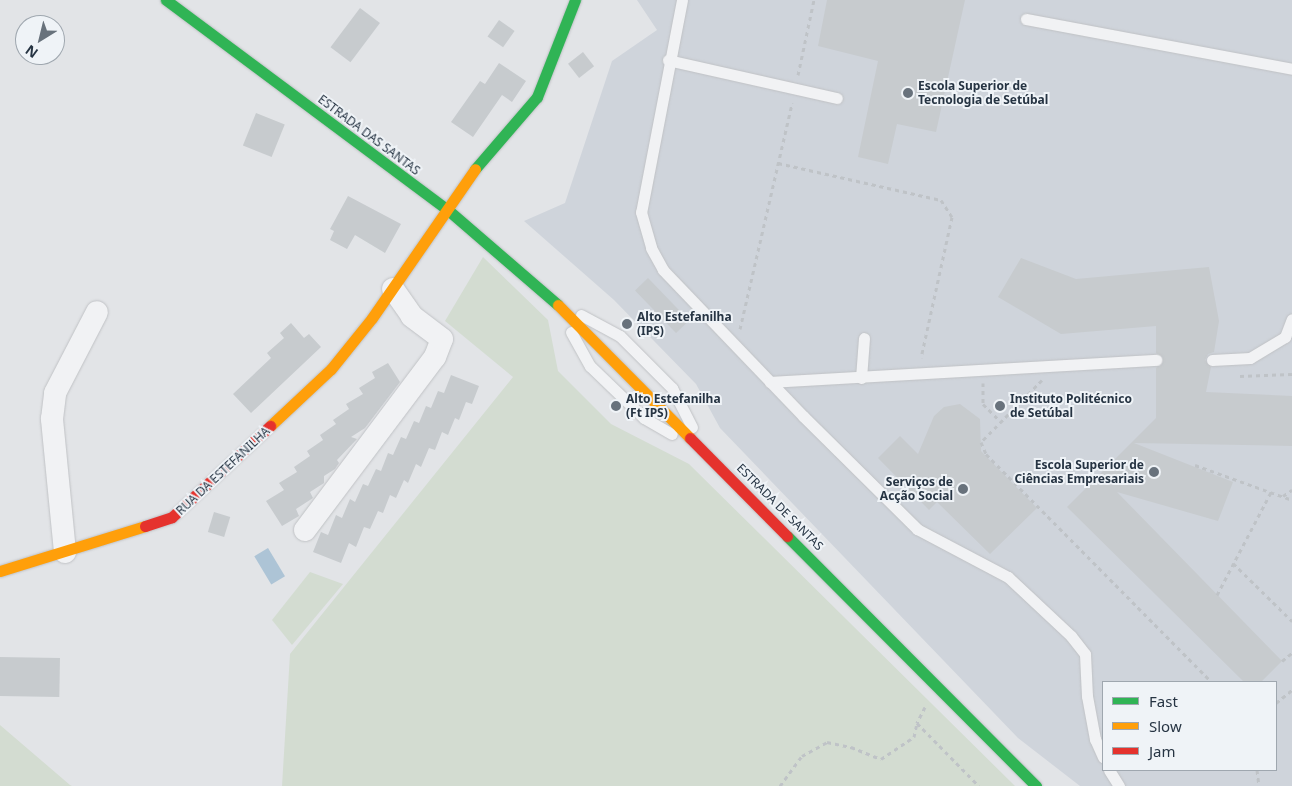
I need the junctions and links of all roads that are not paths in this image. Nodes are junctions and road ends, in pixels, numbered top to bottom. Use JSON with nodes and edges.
{"nodes":[{"id":1,"x":166,"y":0,"type":"edge"},
{"id":2,"x":575,"y":0,"type":"edge"},
{"id":3,"x":682,"y":0,"type":"edge"},
{"id":4,"x":1026,"y":19,"type":"dead end"},
{"id":5,"x":668,"y":60,"type":"junction"},
{"id":6,"x":1292,"y":69,"type":"edge"},
{"id":7,"x":837,"y":98,"type":"dead end"},
{"id":8,"x":448,"y":210,"type":"junction"},
{"id":9,"x":393,"y":289,"type":"junction"},
{"id":10,"x":551,"y":298,"type":"junction"},
{"id":11,"x":97,"y":312,"type":"dead end"},
{"id":12,"x":1292,"y":319,"type":"edge"},
{"id":13,"x":864,"y":338,"type":"dead end"},
{"id":14,"x":1156,"y":360,"type":"dead end"},
{"id":15,"x":1212,"y":360,"type":"dead end"},
{"id":16,"x":861,"y":378,"type":"junction"},
{"id":17,"x":770,"y":382,"type":"junction"},
{"id":18,"x":706,"y":452,"type":"junction"},
{"id":19,"x":305,"y":530,"type":"dead end"},
{"id":20,"x":65,"y":552,"type":"junction"},
{"id":21,"x":0,"y":571,"type":"edge"},
{"id":22,"x":989,"y":736,"type":"junction"},
{"id":23,"x":1102,"y":755,"type":"edge"},
{"id":24,"x":1110,"y":771,"type":"edge"},
{"id":25,"x":1036,"y":786,"type":"edge"},
{"id":26,"x":1049,"y":786,"type":"edge"},
{"id":27,"x":1119,"y":786,"type":"edge"}],
"edges":[{"from":1,"to":8,"type":"main road","name":"ESTRADA DAS SANTAS"},
{"from":2,"to":8,"type":"main road","name":"RUA DA ESTEFANILHA"},
{"from":3,"to":5,"type":"lane"},
{"from":4,"to":6,"type":"lane"},
{"from":5,"to":7,"type":"lane"},
{"from":5,"to":17,"type":"lane"},
{"from":8,"to":9,"type":"main road","name":"RUA DA ESTEFANILHA"},
{"from":8,"to":10,"type":"main road","name":"ESTRADA DAS SANTAS"},
{"from":9,"to":19,"type":"street"},
{"from":9,"to":20,"type":"main road","name":"RUA DA ESTEFANILHA"},
{"from":10,"to":18,"type":"main road","name":"ESTRADA DE SANTAS"},
{"from":10,"to":18,"type":"lane"},
{"from":10,"to":18,"type":"lane"},
{"from":11,"to":20,"type":"street"},
{"from":12,"to":15,"type":"lane"},
{"from":13,"to":16,"type":"lane"},
{"from":14,"to":16,"type":"lane"},
{"from":16,"to":17,"type":"lane"},
{"from":17,"to":23,"type":"lane"},
{"from":18,"to":22,"type":"main road","name":"ESTRADA DE SANTAS"},
{"from":20,"to":21,"type":"main road","name":"RUA DA ESTEFANILHA"},
{"from":22,"to":25,"type":"main road","name":"ESTRADA DE SANTAS"},
{"from":22,"to":26,"type":"main road","name":"ESTRADA DE SANTAS"},
{"from":24,"to":27,"type":"lane"}]}
